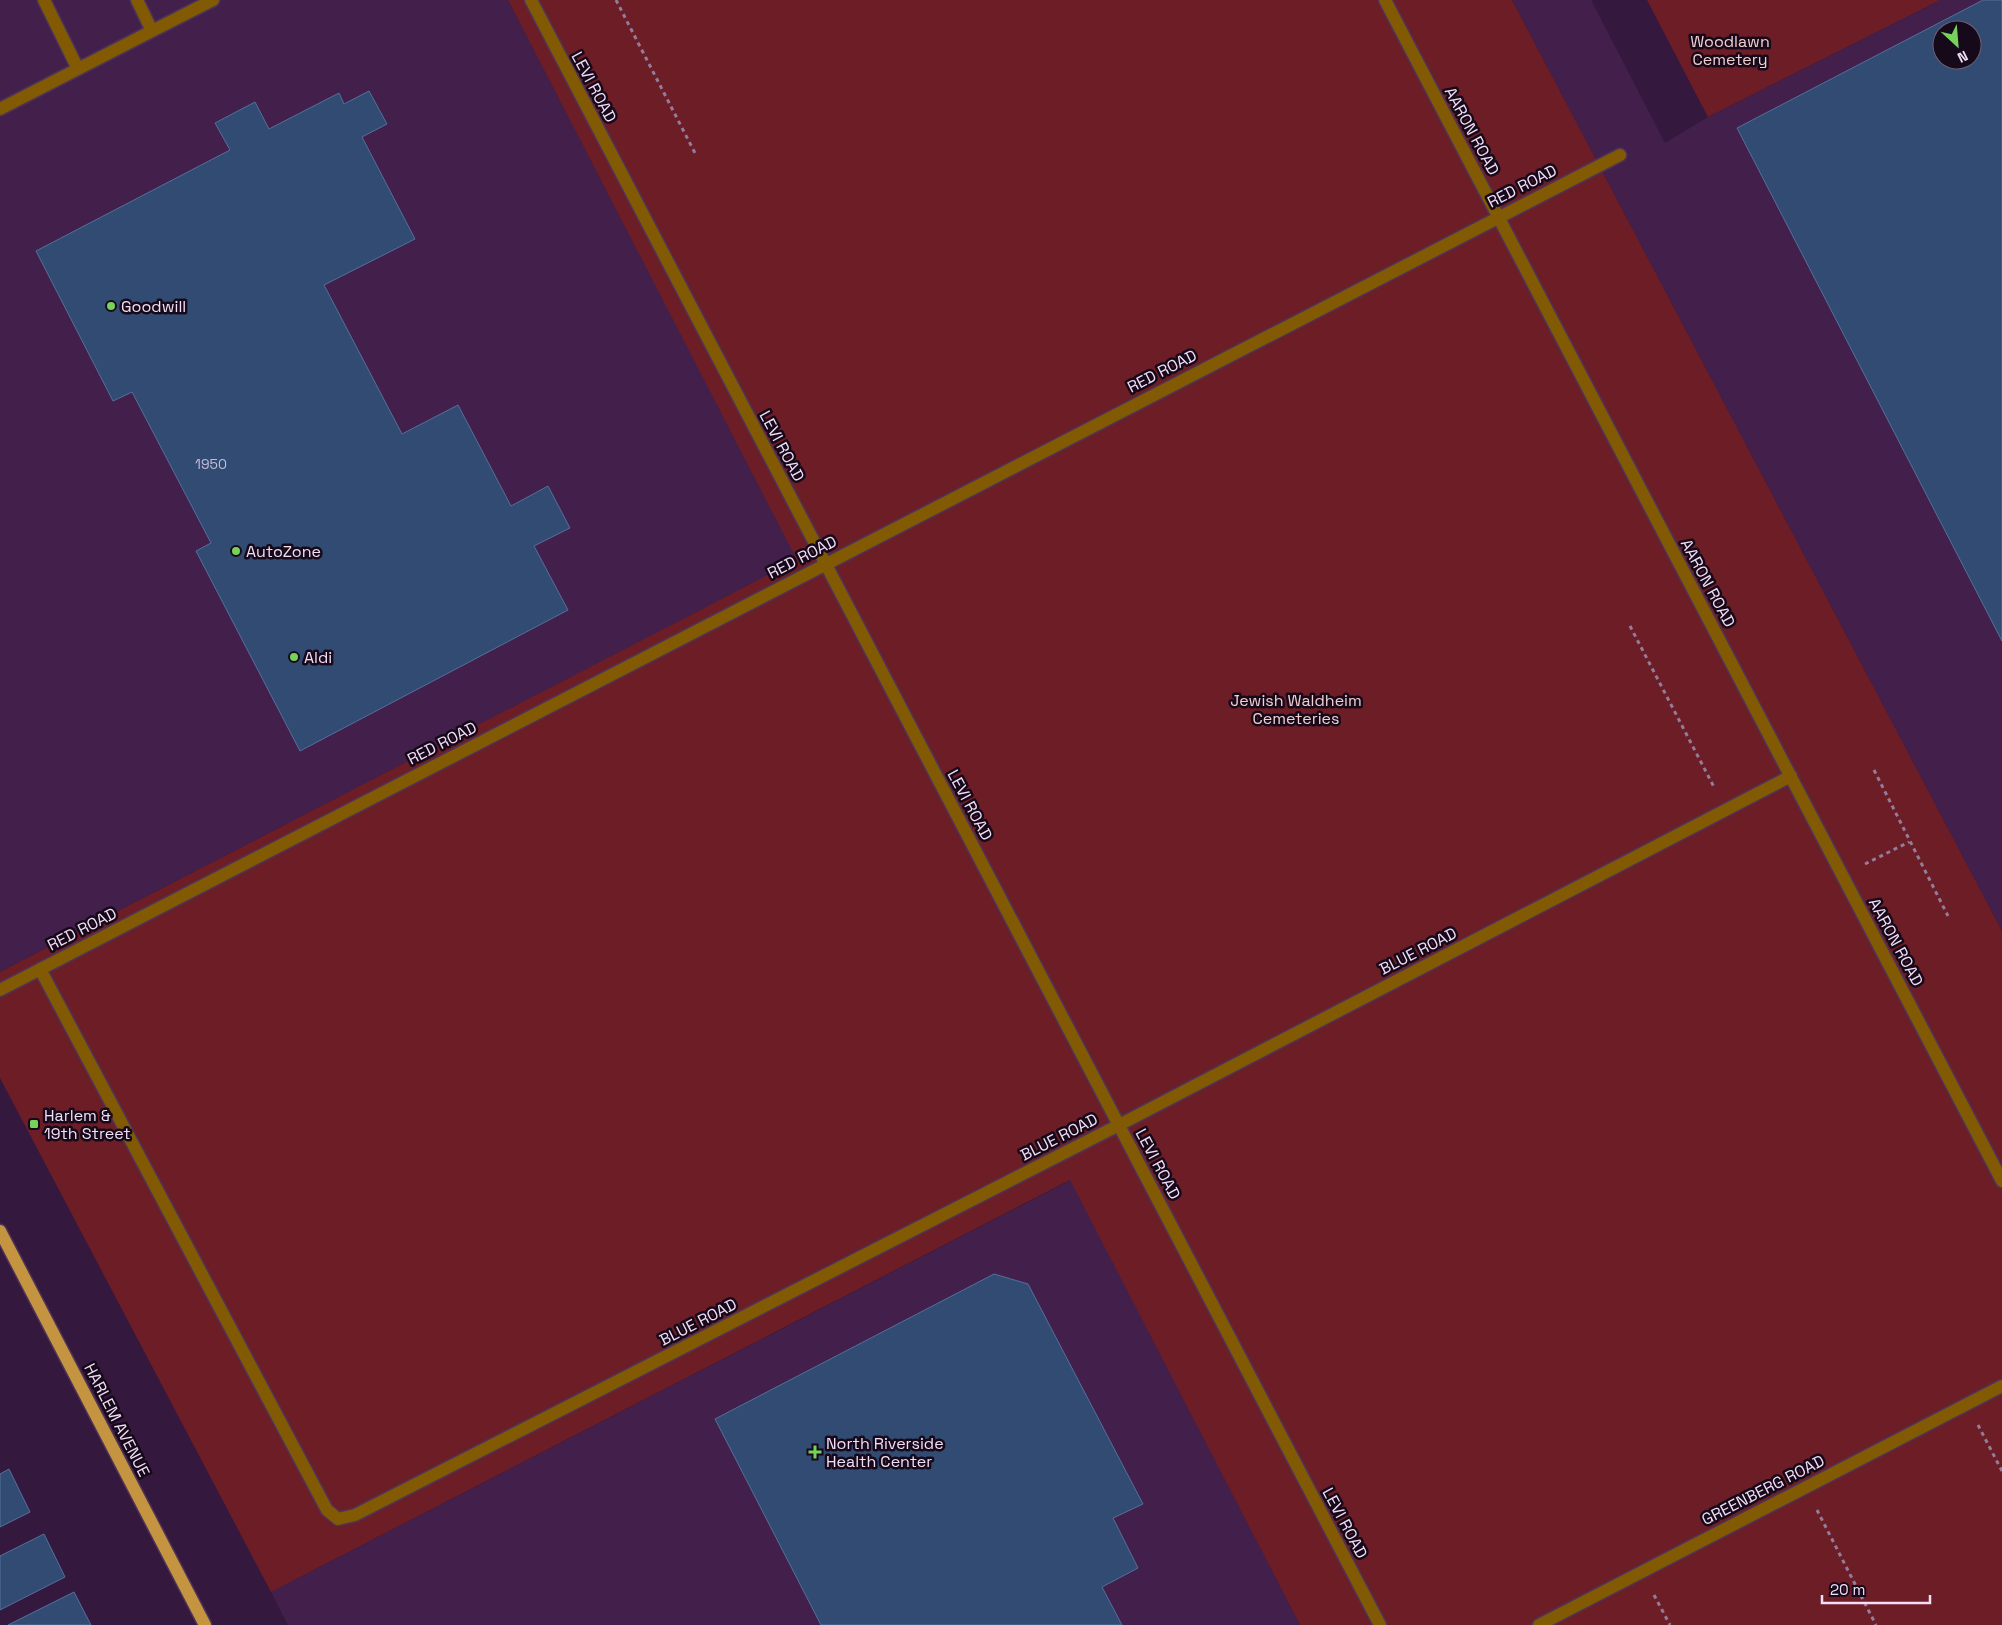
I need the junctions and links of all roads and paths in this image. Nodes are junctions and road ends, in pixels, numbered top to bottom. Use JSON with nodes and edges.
{"nodes":[{"id":1,"x":44,"y":0,"type":"edge"},
{"id":2,"x":137,"y":0,"type":"edge"},
{"id":3,"x":213,"y":0,"type":"edge"},
{"id":4,"x":531,"y":0,"type":"edge"},
{"id":5,"x":616,"y":0,"type":"edge"},
{"id":6,"x":1385,"y":0,"type":"edge"},
{"id":7,"x":152,"y":31,"type":"junction"},
{"id":8,"x":78,"y":69,"type":"junction"},
{"id":9,"x":0,"y":108,"type":"edge"},
{"id":10,"x":1620,"y":154,"type":"dead end"},
{"id":11,"x":696,"y":155,"type":"dead end"},
{"id":12,"x":1498,"y":216,"type":"junction"},
{"id":13,"x":825,"y":563,"type":"junction"},
{"id":14,"x":1630,"y":626,"type":"dead end"},
{"id":15,"x":1874,"y":770,"type":"dead end"},
{"id":16,"x":1790,"y":776,"type":"junction"},
{"id":17,"x":1726,"y":809,"type":"junction"},
{"id":18,"x":1910,"y":842,"type":"junction"},
{"id":19,"x":1842,"y":874,"type":"junction"},
{"id":20,"x":1948,"y":916,"type":"dead end"},
{"id":21,"x":40,"y":969,"type":"junction"},
{"id":22,"x":0,"y":990,"type":"edge"},
{"id":23,"x":1119,"y":1125,"type":"junction"},
{"id":24,"x":2002,"y":1181,"type":"edge"},
{"id":25,"x":0,"y":1231,"type":"edge"},
{"id":26,"x":2002,"y":1386,"type":"edge"},
{"id":27,"x":1966,"y":1404,"type":"junction"},
{"id":28,"x":2002,"y":1471,"type":"edge"},
{"id":29,"x":1804,"y":1486,"type":"junction"},
{"id":30,"x":1642,"y":1571,"type":"junction"},
{"id":31,"x":205,"y":1625,"type":"edge"},
{"id":32,"x":1380,"y":1625,"type":"edge"},
{"id":33,"x":1539,"y":1625,"type":"edge"},
{"id":34,"x":1670,"y":1625,"type":"edge"},
{"id":35,"x":1876,"y":1625,"type":"edge"}],
"edges":[{"from":1,"to":8,"type":"lane"},
{"from":2,"to":7,"type":"lane"},
{"from":3,"to":7,"type":"lane"},
{"from":4,"to":13,"type":"lane","name":"LEVI ROAD"},
{"from":5,"to":11,"type":"path"},
{"from":6,"to":12,"type":"lane","name":"AARON ROAD"},
{"from":7,"to":8,"type":"lane"},
{"from":8,"to":9,"type":"lane"},
{"from":10,"to":12,"type":"lane","name":"RED ROAD"},
{"from":12,"to":13,"type":"lane","name":"RED ROAD"},
{"from":12,"to":16,"type":"lane","name":"AARON ROAD"},
{"from":13,"to":21,"type":"lane","name":"RED ROAD"},
{"from":13,"to":23,"type":"lane","name":"LEVI ROAD"},
{"from":14,"to":17,"type":"path"},
{"from":15,"to":18,"type":"path"},
{"from":16,"to":17,"type":"lane","name":"BLUE ROAD"},
{"from":16,"to":19,"type":"lane","name":"AARON ROAD"},
{"from":17,"to":23,"type":"lane","name":"BLUE ROAD"},
{"from":18,"to":19,"type":"path"},
{"from":18,"to":20,"type":"path"},
{"from":19,"to":24,"type":"lane","name":"AARON ROAD"},
{"from":21,"to":22,"type":"lane","name":"RED ROAD"},
{"from":21,"to":23,"type":"lane","name":"BLUE ROAD"},
{"from":23,"to":32,"type":"lane","name":"LEVI ROAD"},
{"from":25,"to":31,"type":"main road","name":"HARLEM AVENUE"},
{"from":26,"to":27,"type":"lane","name":"GREENBERG ROAD"},
{"from":27,"to":28,"type":"path"},
{"from":27,"to":29,"type":"lane","name":"GREENBERG ROAD"},
{"from":29,"to":30,"type":"lane","name":"GREENBERG ROAD"},
{"from":29,"to":35,"type":"path"},
{"from":30,"to":33,"type":"lane","name":"GREENBERG ROAD"},
{"from":30,"to":34,"type":"path"}]}
